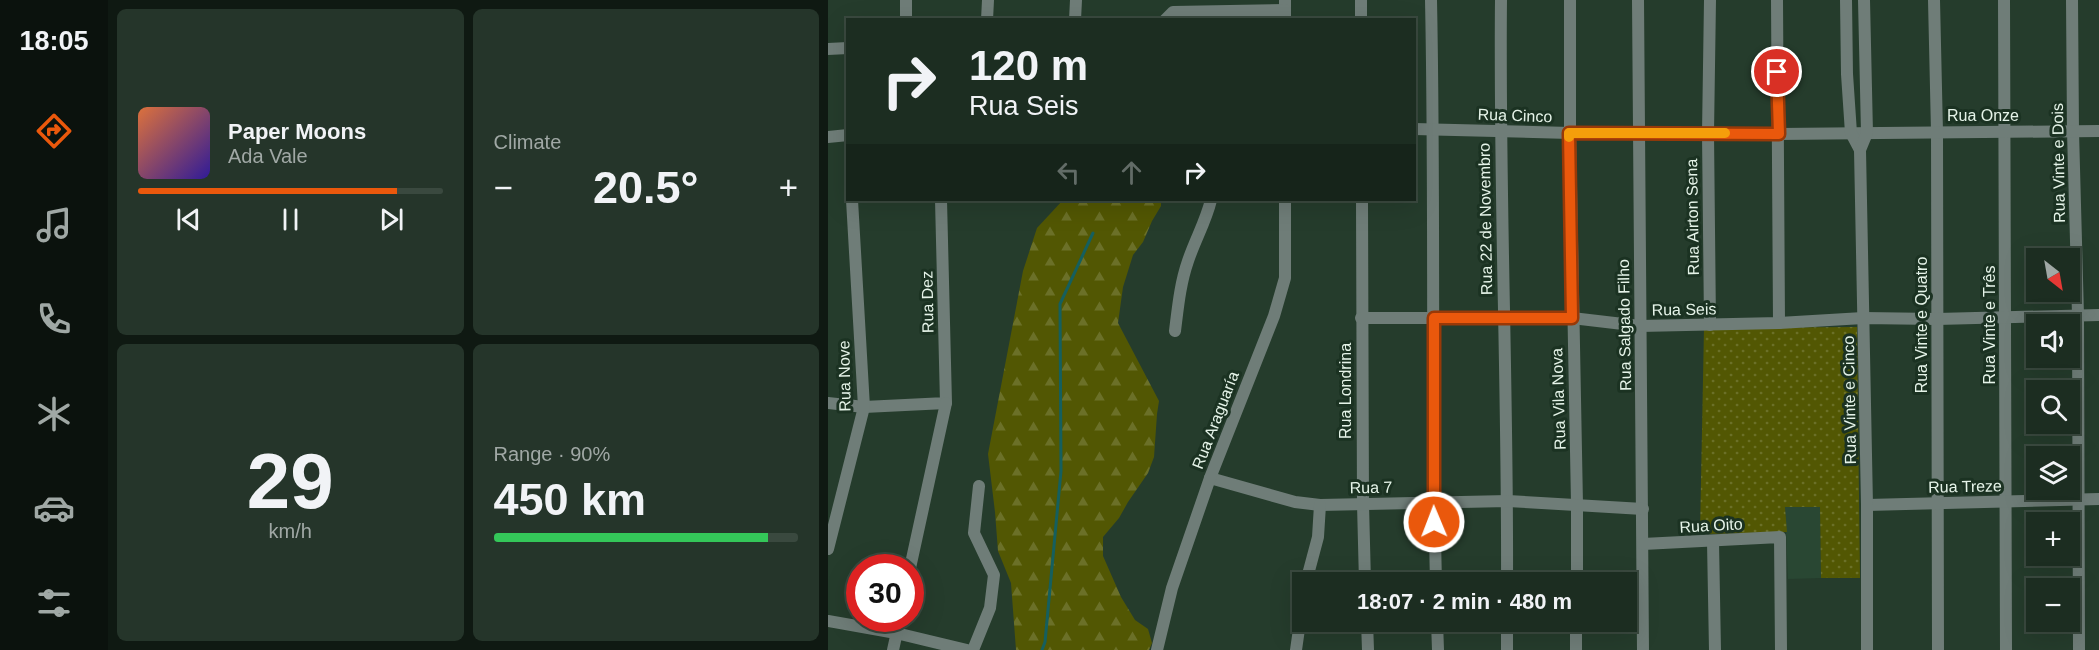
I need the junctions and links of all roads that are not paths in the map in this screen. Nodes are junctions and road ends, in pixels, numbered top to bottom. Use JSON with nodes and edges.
{"nodes":[{"id":1,"x":906,"y":0,"type":"edge"},
{"id":2,"x":988,"y":0,"type":"edge"},
{"id":3,"x":1076,"y":0,"type":"edge"},
{"id":4,"x":1361,"y":0,"type":"edge"},
{"id":5,"x":1431,"y":0,"type":"edge"},
{"id":6,"x":1501,"y":0,"type":"edge"},
{"id":7,"x":1569,"y":0,"type":"edge"},
{"id":8,"x":1638,"y":0,"type":"edge"},
{"id":9,"x":1710,"y":0,"type":"edge"},
{"id":10,"x":1777,"y":0,"type":"edge"},
{"id":11,"x":1846,"y":0,"type":"edge"},
{"id":12,"x":1864,"y":0,"type":"edge"},
{"id":13,"x":1934,"y":0,"type":"edge"},
{"id":14,"x":2004,"y":0,"type":"edge"},
{"id":15,"x":2072,"y":0,"type":"edge"},
{"id":16,"x":1285,"y":10,"type":"edge"},
{"id":17,"x":906,"y":18,"type":"edge"},
{"id":18,"x":987,"y":18,"type":"edge"},
{"id":19,"x":1075,"y":18,"type":"edge"},
{"id":20,"x":1167,"y":18,"type":"edge"},
{"id":21,"x":1361,"y":18,"type":"edge"},
{"id":22,"x":846,"y":48,"type":"edge"},
{"id":23,"x":828,"y":49,"type":"edge"},
{"id":24,"x":1416,"y":129,"type":"edge"},
{"id":25,"x":1434,"y":129,"type":"junction"},
{"id":26,"x":1500,"y":130,"type":"junction"},
{"id":27,"x":2073,"y":131,"type":"junction"},
{"id":28,"x":2099,"y":131,"type":"edge"},
{"id":29,"x":1937,"y":132,"type":"junction"},
{"id":30,"x":2004,"y":132,"type":"junction"},
{"id":31,"x":1569,"y":133,"type":"junction"},
{"id":32,"x":1638,"y":133,"type":"junction"},
{"id":33,"x":1708,"y":133,"type":"junction"},
{"id":34,"x":1851,"y":133,"type":"junction"},
{"id":35,"x":1867,"y":133,"type":"junction"},
{"id":36,"x":1779,"y":134,"type":"junction"},
{"id":37,"x":846,"y":135,"type":"edge"},
{"id":38,"x":828,"y":137,"type":"edge"},
{"id":39,"x":1860,"y":150,"type":"junction"},
{"id":40,"x":852,"y":201,"type":"edge"},
{"id":41,"x":941,"y":201,"type":"edge"},
{"id":42,"x":1211,"y":201,"type":"edge"},
{"id":43,"x":1285,"y":201,"type":"edge"},
{"id":44,"x":1362,"y":201,"type":"edge"},
{"id":45,"x":2078,"y":314,"type":"edge"},
{"id":46,"x":2080,"y":315,"type":"edge"},
{"id":47,"x":2099,"y":315,"type":"edge"},
{"id":48,"x":2026,"y":316,"type":"edge"},
{"id":49,"x":2005,"y":317,"type":"junction"},
{"id":50,"x":1362,"y":318,"type":"junction"},
{"id":51,"x":1434,"y":318,"type":"junction"},
{"id":52,"x":1572,"y":318,"type":"junction"},
{"id":53,"x":1863,"y":318,"type":"junction"},
{"id":54,"x":1504,"y":319,"type":"junction"},
{"id":55,"x":1937,"y":319,"type":"junction"},
{"id":56,"x":1779,"y":323,"type":"junction"},
{"id":57,"x":1710,"y":325,"type":"junction"},
{"id":58,"x":1640,"y":326,"type":"junction"},
{"id":59,"x":1175,"y":331,"type":"dead end"},
{"id":60,"x":2078,"y":368,"type":"edge"},
{"id":61,"x":828,"y":403,"type":"edge"},
{"id":62,"x":946,"y":403,"type":"junction"},
{"id":63,"x":864,"y":407,"type":"junction"},
{"id":64,"x":2078,"y":446,"type":"edge"},
{"id":65,"x":1210,"y":478,"type":"junction"},
{"id":66,"x":979,"y":486,"type":"dead end"},
{"id":67,"x":2099,"y":499,"type":"edge"},
{"id":68,"x":2078,"y":500,"type":"joint"},
{"id":69,"x":2080,"y":500,"type":"edge"},
{"id":70,"x":1508,"y":501,"type":"junction"},
{"id":71,"x":2006,"y":501,"type":"junction"},
{"id":72,"x":1434,"y":502,"type":"junction"},
{"id":73,"x":1937,"y":503,"type":"junction"},
{"id":74,"x":1363,"y":504,"type":"junction"},
{"id":75,"x":1577,"y":504,"type":"junction"},
{"id":76,"x":1320,"y":505,"type":"junction"},
{"id":77,"x":1867,"y":505,"type":"junction"},
{"id":78,"x":1643,"y":509,"type":"junction"},
{"id":79,"x":1713,"y":542,"type":"junction"},
{"id":80,"x":1643,"y":544,"type":"junction"},
{"id":81,"x":828,"y":549,"type":"edge"},
{"id":82,"x":913,"y":554,"type":"edge"},
{"id":83,"x":1309,"y":572,"type":"edge"},
{"id":84,"x":1365,"y":572,"type":"edge"},
{"id":85,"x":1436,"y":572,"type":"edge"},
{"id":86,"x":1508,"y":572,"type":"edge"},
{"id":87,"x":1577,"y":572,"type":"edge"},
{"id":88,"x":828,"y":621,"type":"edge"},
{"id":89,"x":1299,"y":632,"type":"edge"},
{"id":90,"x":1367,"y":632,"type":"edge"},
{"id":91,"x":1437,"y":632,"type":"edge"},
{"id":92,"x":1507,"y":632,"type":"edge"},
{"id":93,"x":1576,"y":632,"type":"edge"},
{"id":94,"x":896,"y":633,"type":"junction"},
{"id":95,"x":893,"y":650,"type":"edge"},
{"id":96,"x":967,"y":650,"type":"edge"},
{"id":97,"x":973,"y":650,"type":"edge"},
{"id":98,"x":1157,"y":650,"type":"edge"},
{"id":99,"x":1296,"y":650,"type":"edge"},
{"id":100,"x":1368,"y":650,"type":"edge"},
{"id":101,"x":1438,"y":650,"type":"edge"},
{"id":102,"x":1507,"y":650,"type":"edge"},
{"id":103,"x":1576,"y":650,"type":"edge"},
{"id":104,"x":1643,"y":650,"type":"edge"},
{"id":105,"x":1715,"y":650,"type":"edge"},
{"id":106,"x":1781,"y":650,"type":"edge"},
{"id":107,"x":1867,"y":650,"type":"edge"},
{"id":108,"x":1938,"y":650,"type":"edge"},
{"id":109,"x":2006,"y":650,"type":"edge"},
{"id":110,"x":2079,"y":650,"type":"edge"}],
"edges":[{"from":1,"to":17,"type":"street"},
{"from":2,"to":18,"type":"street"},
{"from":3,"to":19,"type":"street"},
{"from":4,"to":21,"type":"street"},
{"from":5,"to":25,"type":"street"},
{"from":6,"to":26,"type":"street","name":"Rua 22 de Novembro"},
{"from":7,"to":31,"type":"street","name":"Rua Vila Nova"},
{"from":8,"to":32,"type":"street","name":"Rua Salgado Filho"},
{"from":9,"to":33,"type":"street","name":"Rua Airton Sena"},
{"from":10,"to":36,"type":"street"},
{"from":11,"to":34,"type":"street","name":"Rua Vinte e Cinco"},
{"from":12,"to":35,"type":"street","name":"Rua Vinte e Cinco"},
{"from":13,"to":29,"type":"street","name":"Rua Vinte e Quatro"},
{"from":14,"to":30,"type":"street","name":"Rua Vinte e Três"},
{"from":15,"to":27,"type":"street","name":"Rua Vinte e Dois"},
{"from":16,"to":20,"type":"street"},
{"from":22,"to":23,"type":"street"},
{"from":24,"to":25,"type":"street","name":"Rua Cinco"},
{"from":25,"to":26,"type":"street","name":"Rua Cinco"},
{"from":25,"to":51,"type":"street"},
{"from":26,"to":31,"type":"street","name":"Rua Cinco"},
{"from":26,"to":54,"type":"street","name":"Rua 22 de Novembro"},
{"from":27,"to":28,"type":"street","name":"Rua Onze"},
{"from":27,"to":30,"type":"street","name":"Rua Onze"},
{"from":27,"to":45,"type":"street","name":"Rua Vinte e Dois"},
{"from":29,"to":30,"type":"street","name":"Rua Onze"},
{"from":29,"to":35,"type":"street","name":"Rua Onze"},
{"from":29,"to":55,"type":"street","name":"Rua Vinte e Quatro"},
{"from":30,"to":49,"type":"street","name":"Rua Vinte e Três"},
{"from":31,"to":32,"type":"street","name":"Rua Cinco"},
{"from":31,"to":52,"type":"street","name":"Rua Vila Nova"},
{"from":32,"to":33,"type":"street","name":"Rua Cinco"},
{"from":32,"to":58,"type":"street","name":"Rua Salgado Filho"},
{"from":33,"to":36,"type":"street","name":"Rua Cinco"},
{"from":33,"to":57,"type":"street","name":"Rua Airton Sena"},
{"from":34,"to":35,"type":"street","name":"Rua Cinco"},
{"from":34,"to":36,"type":"street","name":"Rua Cinco"},
{"from":34,"to":39,"type":"street","name":"Rua Vinte e Cinco"},
{"from":35,"to":39,"type":"street","name":"Rua Vinte e Cinco"},
{"from":36,"to":56,"type":"street"},
{"from":37,"to":38,"type":"street"},
{"from":39,"to":53,"type":"street","name":"Rua Vinte e Cinco"},
{"from":40,"to":63,"type":"street","name":"Rua Nove"},
{"from":41,"to":62,"type":"street","name":"Rua Dez"},
{"from":42,"to":59,"type":"street"},
{"from":43,"to":65,"type":"street","name":"Rua Araguaría"},
{"from":44,"to":50,"type":"street","name":"Rua Londrina"},
{"from":46,"to":47,"type":"street","name":"Rua Seis"},
{"from":48,"to":49,"type":"street","name":"Rua Seis"},
{"from":49,"to":55,"type":"street","name":"Rua Seis"},
{"from":49,"to":71,"type":"street","name":"Rua Vinte e Três"},
{"from":50,"to":51,"type":"street","name":"Rua Seis"},
{"from":50,"to":74,"type":"street","name":"Rua Londrina"},
{"from":51,"to":54,"type":"street","name":"Rua Seis"},
{"from":51,"to":72,"type":"street"},
{"from":52,"to":54,"type":"street","name":"Rua Seis"},
{"from":52,"to":58,"type":"street","name":"Rua Seis"},
{"from":52,"to":75,"type":"street","name":"Rua Vila Nova"},
{"from":53,"to":55,"type":"street","name":"Rua Seis"},
{"from":53,"to":56,"type":"street","name":"Rua Seis"},
{"from":53,"to":77,"type":"street","name":"Rua Vinte e Cinco"},
{"from":54,"to":70,"type":"street","name":"Rua 22 de Novembro"},
{"from":55,"to":73,"type":"street","name":"Rua Vinte e Quatro"},
{"from":56,"to":57,"type":"street","name":"Rua Seis"},
{"from":57,"to":58,"type":"street","name":"Rua Seis"},
{"from":58,"to":78,"type":"street","name":"Rua Salgado Filho"},
{"from":60,"to":64,"type":"street","name":"Rua Vinte e Dois"},
{"from":61,"to":63,"type":"street"},
{"from":62,"to":63,"type":"street"},
{"from":62,"to":82,"type":"street","name":"Rua Dez"},
{"from":63,"to":81,"type":"street","name":"Rua Nove"},
{"from":65,"to":76,"type":"street","name":"Rua 7"},
{"from":65,"to":98,"type":"street","name":"Rua Araguaría"},
{"from":66,"to":97,"type":"street"},
{"from":67,"to":69,"type":"street","name":"Rua Treze"},
{"from":68,"to":71,"type":"street","name":"Rua Treze"},
{"from":68,"to":110,"type":"street","name":"Rua Vinte e Dois"},
{"from":70,"to":72,"type":"street","name":"Rua 7"},
{"from":70,"to":75,"type":"street","name":"Rua 7"},
{"from":70,"to":86,"type":"street","name":"Rua 22 de Novembro"},
{"from":71,"to":73,"type":"street","name":"Rua Treze"},
{"from":71,"to":109,"type":"street","name":"Rua Vinte e Três"},
{"from":72,"to":74,"type":"street","name":"Rua 7"},
{"from":72,"to":85,"type":"street"},
{"from":73,"to":77,"type":"street","name":"Rua Treze"},
{"from":73,"to":108,"type":"street","name":"Rua Vinte e Quatro"},
{"from":74,"to":76,"type":"street","name":"Rua 7"},
{"from":74,"to":84,"type":"street","name":"Rua Londrina"},
{"from":75,"to":78,"type":"street","name":"Rua 7"},
{"from":75,"to":87,"type":"street","name":"Rua Vila Nova"},
{"from":76,"to":83,"type":"street"},
{"from":77,"to":107,"type":"street","name":"Rua Vinte e Cinco"},
{"from":78,"to":80,"type":"street","name":"Rua Salgado Filho"},
{"from":79,"to":80,"type":"street","name":"Rua Oito"},
{"from":79,"to":105,"type":"street"},
{"from":79,"to":106,"type":"street","name":"Rua Oito"},
{"from":80,"to":104,"type":"street","name":"Rua Salgado Filho"},
{"from":88,"to":94,"type":"street"},
{"from":89,"to":99,"type":"street"},
{"from":90,"to":100,"type":"street"},
{"from":91,"to":101,"type":"street"},
{"from":92,"to":102,"type":"street"},
{"from":93,"to":103,"type":"street"},
{"from":94,"to":95,"type":"street"},
{"from":94,"to":96,"type":"street"}]}
